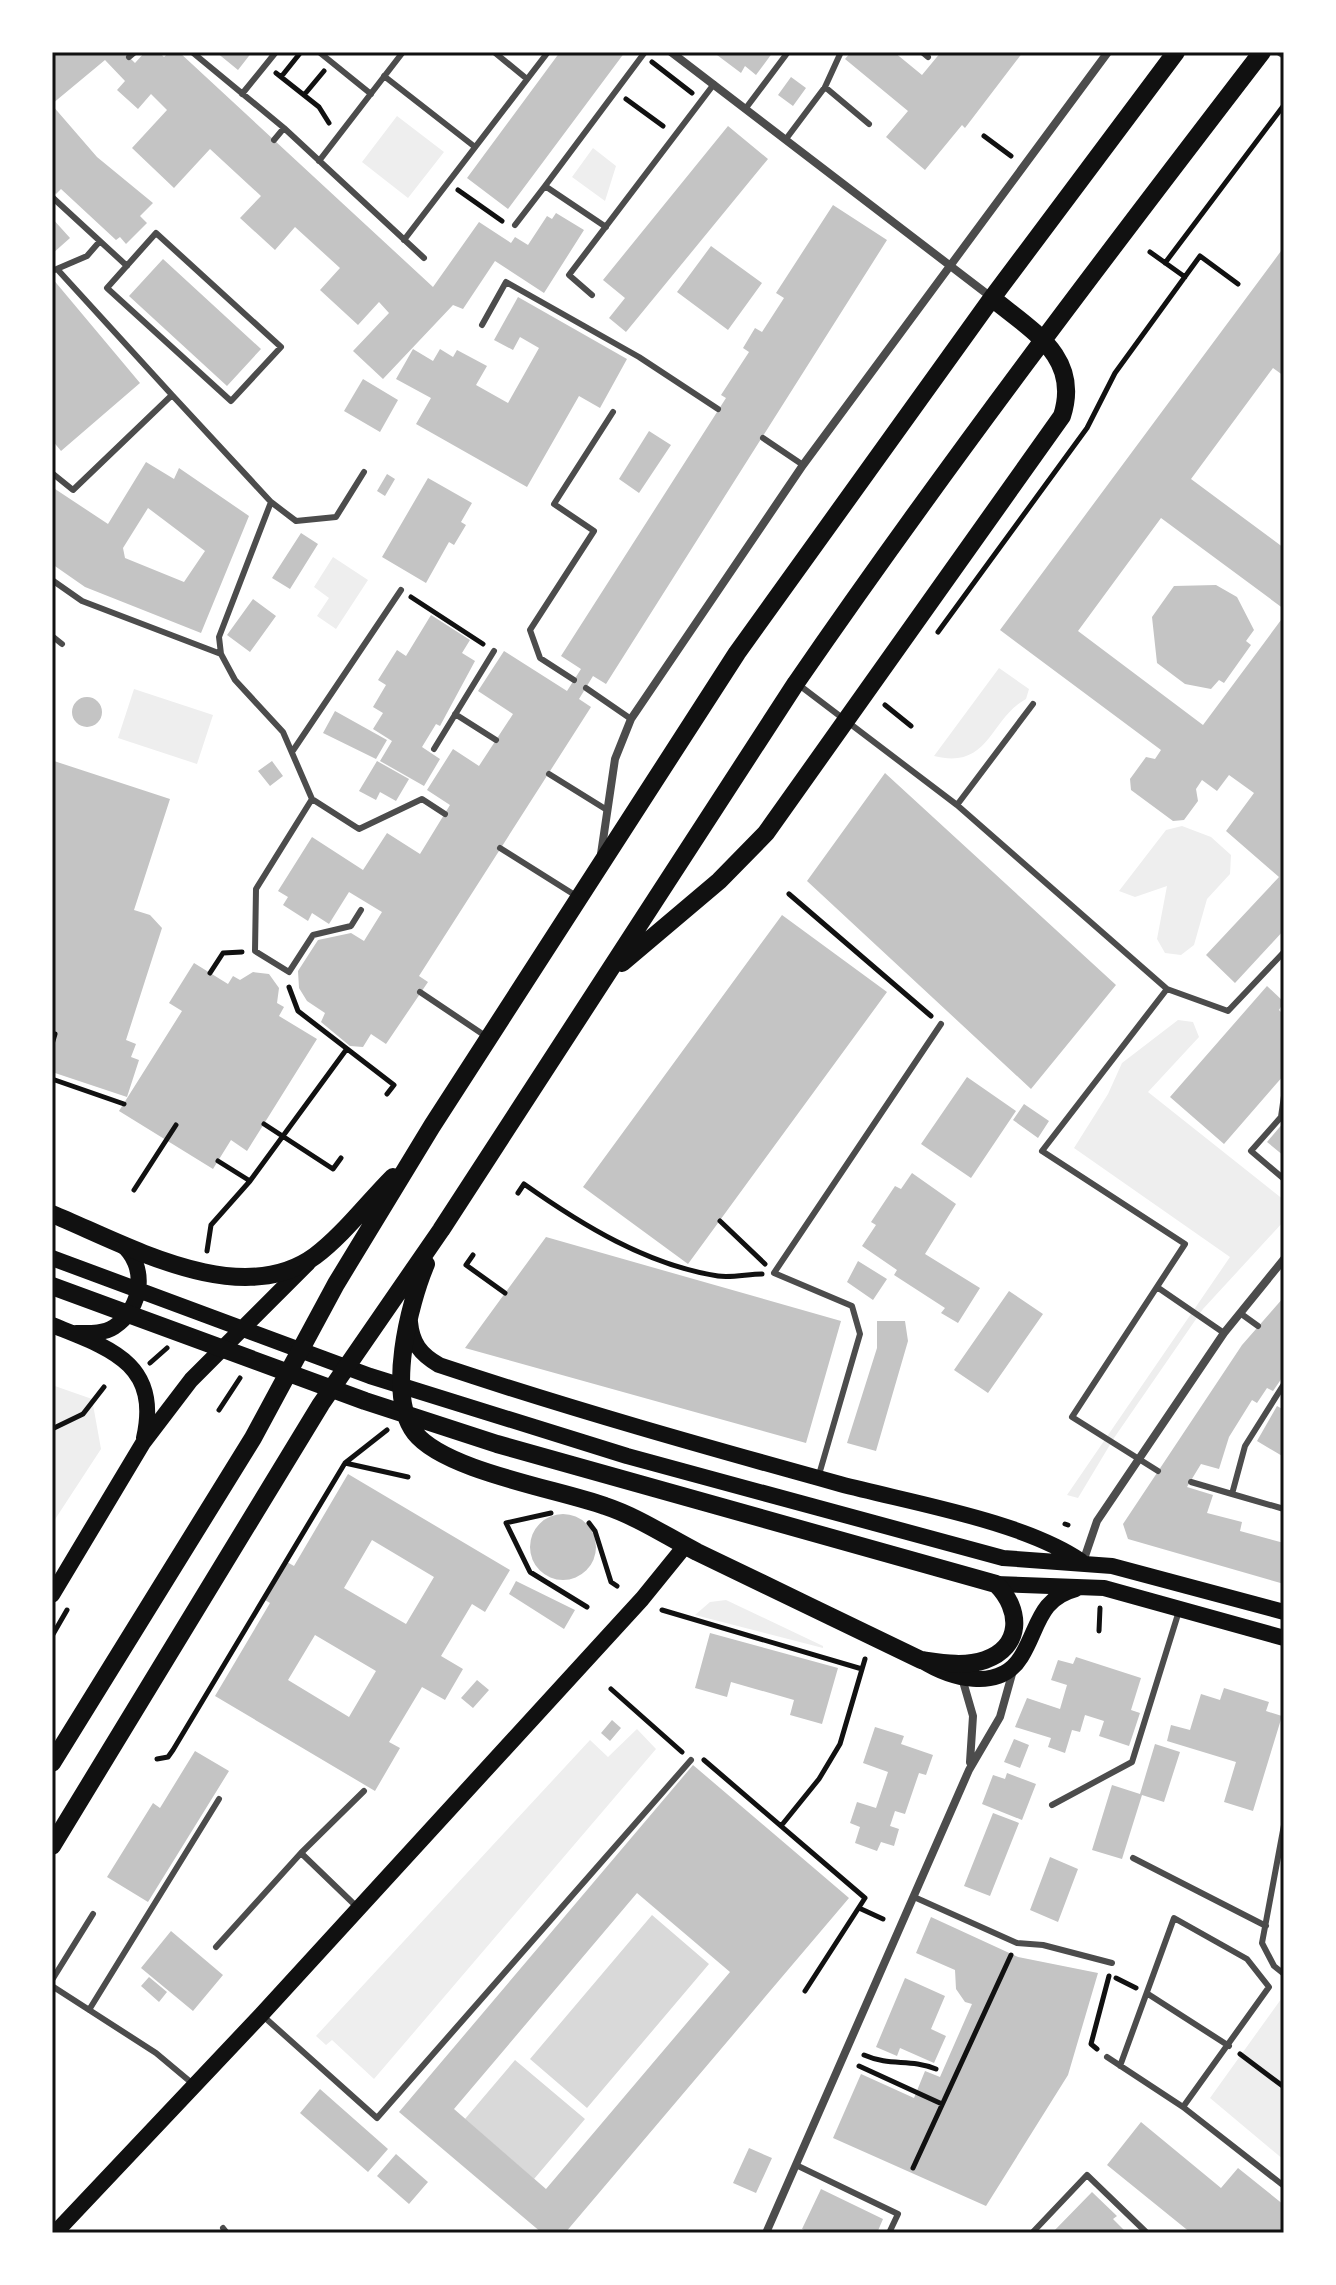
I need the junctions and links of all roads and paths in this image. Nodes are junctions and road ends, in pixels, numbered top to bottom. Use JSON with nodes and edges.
{"nodes":[{"id":1,"x":192,"y":52,"type":"edge"},
{"id":2,"x":276,"y":52,"type":"edge"},
{"id":3,"x":301,"y":52,"type":"edge"},
{"id":4,"x":319,"y":52,"type":"edge"},
{"id":5,"x":403,"y":52,"type":"edge"},
{"id":6,"x":494,"y":52,"type":"edge"},
{"id":7,"x":548,"y":52,"type":"edge"},
{"id":8,"x":645,"y":52,"type":"edge"},
{"id":9,"x":671,"y":52,"type":"edge"},
{"id":10,"x":788,"y":52,"type":"edge"},
{"id":11,"x":841,"y":52,"type":"edge"},
{"id":12,"x":1108,"y":52,"type":"edge"},
{"id":13,"x":1176,"y":52,"type":"edge"},
{"id":14,"x":1262,"y":52,"type":"edge"},
{"id":15,"x":1278,"y":52,"type":"edge"},
{"id":16,"x":1284,"y":56,"type":"edge"},
{"id":17,"x":331,"y":62,"type":"junction"},
{"id":18,"x":266,"y":65,"type":"junction"},
{"id":19,"x":384,"y":76,"type":"junction"},
{"id":20,"x":281,"y":77,"type":"junction"},
{"id":21,"x":527,"y":79,"type":"junction"},
{"id":22,"x":714,"y":84,"type":"junction"},
{"id":23,"x":825,"y":87,"type":"junction"},
{"id":24,"x":615,"y":91,"type":"junction"},
{"id":25,"x":242,"y":94,"type":"junction"},
{"id":26,"x":371,"y":94,"type":"junction"},
{"id":27,"x":304,"y":95,"type":"junction"},
{"id":28,"x":1284,"y":105,"type":"edge"},
{"id":29,"x":746,"y":108,"type":"junction"},
{"id":30,"x":869,"y":124,"type":"dead end"},
{"id":31,"x":284,"y":128,"type":"junction"},
{"id":32,"x":676,"y":135,"type":"junction"},
{"id":33,"x":984,"y":136,"type":"dead end"},
{"id":34,"x":338,"y":137,"type":"junction"},
{"id":35,"x":786,"y":139,"type":"junction"},
{"id":36,"x":274,"y":140,"type":"dead end"},
{"id":37,"x":475,"y":147,"type":"junction"},
{"id":38,"x":319,"y":161,"type":"junction"},
{"id":39,"x":1018,"y":162,"type":"dead end"},
{"id":40,"x":448,"y":182,"type":"junction"},
{"id":41,"x":545,"y":186,"type":"junction"},
{"id":42,"x":52,"y":197,"type":"edge"},
{"id":43,"x":515,"y":225,"type":"joint"},
{"id":44,"x":606,"y":227,"type":"junction"},
{"id":45,"x":404,"y":240,"type":"junction"},
{"id":46,"x":100,"y":241,"type":"junction"},
{"id":47,"x":1150,"y":252,"type":"dead end"},
{"id":48,"x":424,"y":258,"type":"dead end"},
{"id":49,"x":1165,"y":263,"type":"junction"},
{"id":50,"x":127,"y":266,"type":"junction"},
{"id":51,"x":951,"y":266,"type":"junction"},
{"id":52,"x":54,"y":270,"type":"edge"},
{"id":53,"x":1185,"y":277,"type":"junction"},
{"id":54,"x":1238,"y":284,"type":"dead end"},
{"id":55,"x":592,"y":295,"type":"dead end"},
{"id":56,"x":992,"y":298,"type":"junction"},
{"id":57,"x":482,"y":325,"type":"dead end"},
{"id":58,"x":1045,"y":342,"type":"junction"},
{"id":59,"x":172,"y":395,"type":"junction"},
{"id":60,"x":718,"y":409,"type":"dead end"},
{"id":61,"x":613,"y":412,"type":"dead end"},
{"id":62,"x":763,"y":438,"type":"dead end"},
{"id":63,"x":803,"y":465,"type":"junction"},
{"id":64,"x":364,"y":472,"type":"dead end"},
{"id":65,"x":52,"y":473,"type":"edge"},
{"id":66,"x":271,"y":502,"type":"junction"},
{"id":67,"x":52,"y":580,"type":"edge"},
{"id":68,"x":401,"y":590,"type":"joint"},
{"id":69,"x":52,"y":636,"type":"edge"},
{"id":70,"x":930,"y":643,"type":"dead end"},
{"id":71,"x":62,"y":644,"type":"dead end"},
{"id":72,"x":494,"y":651,"type":"joint"},
{"id":73,"x":221,"y":654,"type":"junction"},
{"id":74,"x":574,"y":680,"type":"dead end"},
{"id":75,"x":796,"y":683,"type":"junction"},
{"id":76,"x":586,"y":688,"type":"dead end"},
{"id":77,"x":893,"y":694,"type":"dead end"},
{"id":78,"x":1033,"y":704,"type":"dead end"},
{"id":79,"x":455,"y":714,"type":"junction"},
{"id":80,"x":631,"y":719,"type":"junction"},
{"id":81,"x":845,"y":719,"type":"junction"},
{"id":82,"x":911,"y":726,"type":"dead end"},
{"id":83,"x":496,"y":740,"type":"dead end"},
{"id":84,"x":434,"y":749,"type":"dead end"},
{"id":85,"x":292,"y":752,"type":"junction"},
{"id":86,"x":549,"y":774,"type":"dead end"},
{"id":87,"x":312,"y":799,"type":"junction"},
{"id":88,"x":957,"y":805,"type":"junction"},
{"id":89,"x":607,"y":810,"type":"junction"},
{"id":90,"x":445,"y":814,"type":"dead end"},
{"id":91,"x":500,"y":848,"type":"dead end"},
{"id":92,"x":600,"y":865,"type":"junction"},
{"id":93,"x":789,"y":894,"type":"dead end"},
{"id":94,"x":578,"y":897,"type":"junction"},
{"id":95,"x":361,"y":910,"type":"dead end"},
{"id":96,"x":255,"y":951,"type":"junction"},
{"id":97,"x":1284,"y":952,"type":"edge"},
{"id":98,"x":289,"y":972,"type":"junction"},
{"id":99,"x":210,"y":973,"type":"dead end"},
{"id":100,"x":603,"y":980,"type":"junction"},
{"id":101,"x":1167,"y":989,"type":"junction"},
{"id":102,"x":420,"y":992,"type":"dead end"},
{"id":103,"x":941,"y":1024,"type":"joint"},
{"id":104,"x":55,"y":1034,"type":"dead end"},
{"id":105,"x":489,"y":1038,"type":"junction"},
{"id":106,"x":52,"y":1044,"type":"edge"},
{"id":107,"x":346,"y":1050,"type":"junction"},
{"id":108,"x":52,"y":1079,"type":"edge"},
{"id":109,"x":387,"y":1094,"type":"dead end"},
{"id":110,"x":1284,"y":1096,"type":"edge"},
{"id":111,"x":124,"y":1104,"type":"dead end"},
{"id":112,"x":264,"y":1124,"type":"dead end"},
{"id":113,"x":176,"y":1125,"type":"dead end"},
{"id":114,"x":282,"y":1137,"type":"junction"},
{"id":115,"x":415,"y":1155,"type":"junction"},
{"id":116,"x":341,"y":1158,"type":"dead end"},
{"id":117,"x":218,"y":1161,"type":"dead end"},
{"id":118,"x":1284,"y":1179,"type":"edge"},
{"id":119,"x":250,"y":1181,"type":"junction"},
{"id":120,"x":134,"y":1190,"type":"dead end"},
{"id":121,"x":518,"y":1193,"type":"dead end"},
{"id":122,"x":52,"y":1214,"type":"edge"},
{"id":123,"x":720,"y":1221,"type":"dead end"},
{"id":124,"x":441,"y":1230,"type":"junction"},
{"id":125,"x":117,"y":1240,"type":"junction"},
{"id":126,"x":473,"y":1255,"type":"dead end"},
{"id":127,"x":314,"y":1257,"type":"junction"},
{"id":128,"x":52,"y":1258,"type":"edge"},
{"id":129,"x":1284,"y":1259,"type":"edge"},
{"id":130,"x":206,"y":1260,"type":"dead end"},
{"id":131,"x":774,"y":1273,"type":"junction"},
{"id":132,"x":52,"y":1286,"type":"edge"},
{"id":133,"x":1157,"y":1287,"type":"junction"},
{"id":134,"x":505,"y":1293,"type":"dead end"},
{"id":135,"x":411,"y":1310,"type":"junction"},
{"id":136,"x":1240,"y":1313,"type":"junction"},
{"id":137,"x":52,"y":1325,"type":"edge"},
{"id":138,"x":1258,"y":1326,"type":"dead end"},
{"id":139,"x":70,"y":1333,"type":"junction"},
{"id":140,"x":1224,"y":1333,"type":"junction"},
{"id":141,"x":241,"y":1376,"type":"dead end"},
{"id":142,"x":1284,"y":1384,"type":"edge"},
{"id":143,"x":104,"y":1387,"type":"dead end"},
{"id":144,"x":219,"y":1410,"type":"dead end"},
{"id":145,"x":394,"y":1425,"type":"dead end"},
{"id":146,"x":52,"y":1429,"type":"edge"},
{"id":147,"x":143,"y":1443,"type":"junction"},
{"id":148,"x":1138,"y":1460,"type":"junction"},
{"id":149,"x":345,"y":1463,"type":"junction"},
{"id":150,"x":1158,"y":1471,"type":"dead end"},
{"id":151,"x":408,"y":1477,"type":"dead end"},
{"id":152,"x":818,"y":1478,"type":"junction"},
{"id":153,"x":1191,"y":1482,"type":"dead end"},
{"id":154,"x":1232,"y":1494,"type":"junction"},
{"id":155,"x":1284,"y":1509,"type":"edge"},
{"id":156,"x":556,"y":1512,"type":"dead end"},
{"id":157,"x":578,"y":1514,"type":"dead end"},
{"id":158,"x":685,"y":1546,"type":"junction"},
{"id":159,"x":1083,"y":1562,"type":"junction"},
{"id":160,"x":996,"y":1584,"type":"junction"},
{"id":161,"x":617,"y":1586,"type":"dead end"},
{"id":162,"x":1097,"y":1592,"type":"junction"},
{"id":163,"x":52,"y":1595,"type":"edge"},
{"id":164,"x":587,"y":1607,"type":"dead end"},
{"id":165,"x":1180,"y":1607,"type":"junction"},
{"id":166,"x":662,"y":1610,"type":"dead end"},
{"id":167,"x":1284,"y":1612,"type":"edge"},
{"id":168,"x":1099,"y":1631,"type":"dead end"},
{"id":169,"x":1284,"y":1638,"type":"edge"},
{"id":170,"x":865,"y":1659,"type":"dead end"},
{"id":171,"x":1014,"y":1666,"type":"junction"},
{"id":172,"x":862,"y":1669,"type":"junction"},
{"id":173,"x":957,"y":1671,"type":"junction"},
{"id":174,"x":611,"y":1689,"type":"dead end"},
{"id":175,"x":157,"y":1759,"type":"dead end"},
{"id":176,"x":691,"y":1760,"type":"junction"},
{"id":177,"x":52,"y":1763,"type":"edge"},
{"id":178,"x":969,"y":1770,"type":"junction"},
{"id":179,"x":364,"y":1791,"type":"dead end"},
{"id":180,"x":219,"y":1799,"type":"dead end"},
{"id":181,"x":1052,"y":1805,"type":"dead end"},
{"id":182,"x":1284,"y":1825,"type":"edge"},
{"id":183,"x":781,"y":1826,"type":"junction"},
{"id":184,"x":52,"y":1846,"type":"edge"},
{"id":185,"x":301,"y":1853,"type":"junction"},
{"id":186,"x":1133,"y":1858,"type":"dead end"},
{"id":187,"x":914,"y":1897,"type":"junction"},
{"id":188,"x":359,"y":1908,"type":"junction"},
{"id":189,"x":859,"y":1908,"type":"junction"},
{"id":190,"x":93,"y":1914,"type":"dead end"},
{"id":191,"x":883,"y":1919,"type":"dead end"},
{"id":192,"x":1266,"y":1926,"type":"junction"},
{"id":193,"x":1017,"y":1943,"type":"junction"},
{"id":194,"x":216,"y":1947,"type":"dead end"},
{"id":195,"x":1112,"y":1963,"type":"joint"},
{"id":196,"x":1109,"y":1974,"type":"junction"},
{"id":197,"x":1284,"y":1974,"type":"edge"},
{"id":198,"x":52,"y":1983,"type":"edge"},
{"id":199,"x":805,"y":1991,"type":"dead end"},
{"id":200,"x":1148,"y":1994,"type":"junction"},
{"id":201,"x":89,"y":2010,"type":"junction"},
{"id":202,"x":261,"y":2015,"type":"junction"},
{"id":203,"x":1091,"y":2044,"type":"dead end"},
{"id":204,"x":1229,"y":2046,"type":"junction"},
{"id":205,"x":864,"y":2055,"type":"dead end"},
{"id":206,"x":1107,"y":2057,"type":"dead end"},
{"id":207,"x":859,"y":2066,"type":"dead end"},
{"id":208,"x":1120,"y":2066,"type":"junction"},
{"id":209,"x":936,"y":2069,"type":"dead end"},
{"id":210,"x":195,"y":2085,"type":"junction"},
{"id":211,"x":1284,"y":2087,"type":"edge"},
{"id":212,"x":942,"y":2104,"type":"junction"},
{"id":213,"x":1183,"y":2107,"type":"junction"},
{"id":214,"x":796,"y":2165,"type":"junction"},
{"id":215,"x":913,"y":2168,"type":"dead end"},
{"id":216,"x":1284,"y":2186,"type":"edge"},
{"id":217,"x":55,"y":2233,"type":"edge"},
{"id":218,"x":766,"y":2233,"type":"edge"},
{"id":219,"x":889,"y":2233,"type":"edge"},
{"id":220,"x":1032,"y":2233,"type":"edge"},
{"id":221,"x":1147,"y":2233,"type":"edge"}],
"edges":[{"from":1,"to":25,"type":"lane"},
{"from":2,"to":18,"type":"lane"},
{"from":3,"to":20,"type":"path"},
{"from":4,"to":17,"type":"lane"},
{"from":5,"to":19,"type":"lane"},
{"from":6,"to":21,"type":"lane"},
{"from":7,"to":21,"type":"lane"},
{"from":8,"to":24,"type":"lane"},
{"from":9,"to":22,"type":"street"},
{"from":10,"to":29,"type":"lane"},
{"from":11,"to":23,"type":"lane"},
{"from":12,"to":51,"type":"street"},
{"from":13,"to":56,"type":"main road"},
{"from":14,"to":58,"type":"main road"},
{"from":15,"to":16,"type":"lane"},
{"from":17,"to":26,"type":"lane"},
{"from":17,"to":27,"type":"path"},
{"from":18,"to":20,"type":"path"},
{"from":18,"to":25,"type":"lane"},
{"from":19,"to":26,"type":"lane"},
{"from":19,"to":37,"type":"lane"},
{"from":20,"to":27,"type":"path"},
{"from":21,"to":37,"type":"lane"},
{"from":22,"to":29,"type":"street"},
{"from":22,"to":32,"type":"lane"},
{"from":23,"to":30,"type":"lane"},
{"from":23,"to":35,"type":"lane"},
{"from":24,"to":32,"type":"path"},
{"from":24,"to":41,"type":"lane"},
{"from":25,"to":31,"type":"lane"},
{"from":26,"to":34,"type":"lane"},
{"from":27,"to":34,"type":"path"},
{"from":28,"to":49,"type":"path"},
{"from":29,"to":35,"type":"street"},
{"from":31,"to":36,"type":"lane"},
{"from":31,"to":38,"type":"lane"},
{"from":32,"to":44,"type":"lane"},
{"from":33,"to":39,"type":"path"},
{"from":34,"to":38,"type":"lane"},
{"from":35,"to":51,"type":"street"},
{"from":37,"to":40,"type":"lane"},
{"from":38,"to":45,"type":"lane"},
{"from":40,"to":43,"type":"path"},
{"from":40,"to":45,"type":"lane"},
{"from":41,"to":43,"type":"lane"},
{"from":41,"to":44,"type":"lane"},
{"from":42,"to":46,"type":"lane"},
{"from":44,"to":55,"type":"lane"},
{"from":45,"to":48,"type":"lane"},
{"from":46,"to":50,"type":"lane"},
{"from":46,"to":52,"type":"lane"},
{"from":47,"to":49,"type":"path"},
{"from":49,"to":53,"type":"path"},
{"from":50,"to":50,"type":"lane"},
{"from":51,"to":56,"type":"street"},
{"from":51,"to":63,"type":"street"},
{"from":52,"to":59,"type":"lane"},
{"from":53,"to":54,"type":"path"},
{"from":53,"to":70,"type":"path"},
{"from":56,"to":58,"type":"main road"},
{"from":56,"to":92,"type":"main road"},
{"from":57,"to":60,"type":"lane"},
{"from":58,"to":75,"type":"main road"},
{"from":58,"to":81,"type":"main road"},
{"from":59,"to":65,"type":"lane"},
{"from":59,"to":66,"type":"lane"},
{"from":61,"to":74,"type":"lane"},
{"from":62,"to":63,"type":"lane"},
{"from":63,"to":80,"type":"street"},
{"from":64,"to":66,"type":"lane"},
{"from":66,"to":73,"type":"lane"},
{"from":67,"to":73,"type":"lane"},
{"from":68,"to":72,"type":"path"},
{"from":68,"to":85,"type":"lane"},
{"from":69,"to":71,"type":"lane"},
{"from":72,"to":79,"type":"lane"},
{"from":73,"to":85,"type":"lane"},
{"from":75,"to":81,"type":"lane"},
{"from":75,"to":100,"type":"main road"},
{"from":76,"to":80,"type":"lane"},
{"from":77,"to":82,"type":"path"},
{"from":78,"to":88,"type":"lane"},
{"from":79,"to":83,"type":"lane"},
{"from":79,"to":84,"type":"lane"},
{"from":80,"to":89,"type":"street"},
{"from":81,"to":88,"type":"lane"},
{"from":81,"to":100,"type":"main road"},
{"from":85,"to":87,"type":"lane"},
{"from":86,"to":89,"type":"lane"},
{"from":87,"to":90,"type":"lane"},
{"from":87,"to":96,"type":"lane"},
{"from":88,"to":101,"type":"lane"},
{"from":89,"to":92,"type":"street"},
{"from":91,"to":94,"type":"lane"},
{"from":92,"to":94,"type":"main road"},
{"from":93,"to":103,"type":"path"},
{"from":94,"to":105,"type":"main road"},
{"from":95,"to":98,"type":"lane"},
{"from":96,"to":98,"type":"lane"},
{"from":96,"to":99,"type":"path"},
{"from":97,"to":101,"type":"lane"},
{"from":98,"to":107,"type":"path"},
{"from":100,"to":124,"type":"main road"},
{"from":101,"to":133,"type":"lane"},
{"from":102,"to":105,"type":"lane"},
{"from":103,"to":131,"type":"lane"},
{"from":104,"to":106,"type":"path"},
{"from":105,"to":115,"type":"main road"},
{"from":107,"to":109,"type":"path"},
{"from":107,"to":114,"type":"path"},
{"from":108,"to":111,"type":"path"},
{"from":110,"to":118,"type":"lane"},
{"from":112,"to":114,"type":"path"},
{"from":113,"to":120,"type":"path"},
{"from":114,"to":116,"type":"path"},
{"from":114,"to":119,"type":"path"},
{"from":115,"to":127,"type":"main road"},
{"from":115,"to":177,"type":"main road"},
{"from":117,"to":119,"type":"path"},
{"from":119,"to":130,"type":"path"},
{"from":121,"to":131,"type":"path"},
{"from":122,"to":125,"type":"main road"},
{"from":123,"to":131,"type":"path"},
{"from":124,"to":135,"type":"main road"},
{"from":124,"to":184,"type":"main road"},
{"from":125,"to":127,"type":"main road"},
{"from":125,"to":139,"type":"main road"},
{"from":126,"to":134,"type":"path"},
{"from":127,"to":147,"type":"main road"},
{"from":128,"to":159,"type":"main road"},
{"from":129,"to":136,"type":"street"},
{"from":131,"to":152,"type":"lane"},
{"from":132,"to":160,"type":"main road"},
{"from":133,"to":140,"type":"lane"},
{"from":133,"to":148,"type":"lane"},
{"from":135,"to":152,"type":"main road"},
{"from":135,"to":158,"type":"main road"},
{"from":136,"to":138,"type":"lane"},
{"from":136,"to":140,"type":"street"},
{"from":137,"to":139,"type":"main road"},
{"from":139,"to":147,"type":"main road"},
{"from":140,"to":148,"type":"street"},
{"from":141,"to":144,"type":"path"},
{"from":142,"to":154,"type":"lane"},
{"from":143,"to":146,"type":"path"},
{"from":145,"to":149,"type":"path"},
{"from":147,"to":163,"type":"main road"},
{"from":148,"to":150,"type":"lane"},
{"from":148,"to":159,"type":"street"},
{"from":149,"to":151,"type":"path"},
{"from":149,"to":175,"type":"path"},
{"from":152,"to":159,"type":"main road"},
{"from":153,"to":154,"type":"lane"},
{"from":154,"to":155,"type":"lane"},
{"from":156,"to":164,"type":"path"},
{"from":157,"to":161,"type":"path"},
{"from":158,"to":173,"type":"main road"},
{"from":158,"to":188,"type":"main road"},
{"from":159,"to":167,"type":"main road"},
{"from":160,"to":162,"type":"main road"},
{"from":160,"to":173,"type":"main road"},
{"from":162,"to":165,"type":"main road"},
{"from":162,"to":168,"type":"path"},
{"from":162,"to":171,"type":"main road"},
{"from":165,"to":169,"type":"main road"},
{"from":165,"to":181,"type":"lane"},
{"from":166,"to":172,"type":"path"},
{"from":170,"to":172,"type":"path"},
{"from":171,"to":173,"type":"main road"},
{"from":171,"to":178,"type":"street"},
{"from":172,"to":183,"type":"path"},
{"from":173,"to":178,"type":"street"},
{"from":174,"to":176,"type":"path"},
{"from":176,"to":183,"type":"path"},
{"from":176,"to":202,"type":"lane"},
{"from":178,"to":187,"type":"street"},
{"from":179,"to":185,"type":"lane"},
{"from":180,"to":201,"type":"lane"},
{"from":182,"to":192,"type":"lane"},
{"from":183,"to":189,"type":"path"},
{"from":185,"to":188,"type":"lane"},
{"from":185,"to":194,"type":"lane"},
{"from":186,"to":192,"type":"lane"},
{"from":187,"to":193,"type":"lane"},
{"from":187,"to":214,"type":"street"},
{"from":188,"to":202,"type":"main road"},
{"from":189,"to":191,"type":"path"},
{"from":189,"to":199,"type":"path"},
{"from":190,"to":198,"type":"lane"},
{"from":192,"to":197,"type":"lane"},
{"from":193,"to":195,"type":"lane"},
{"from":193,"to":212,"type":"path"},
{"from":195,"to":196,"type":"path"},
{"from":196,"to":200,"type":"path"},
{"from":196,"to":203,"type":"path"},
{"from":198,"to":201,"type":"lane"},
{"from":200,"to":204,"type":"lane"},
{"from":200,"to":204,"type":"lane"},
{"from":200,"to":208,"type":"lane"},
{"from":201,"to":210,"type":"lane"},
{"from":202,"to":210,"type":"main road"},
{"from":204,"to":211,"type":"path"},
{"from":204,"to":213,"type":"lane"},
{"from":205,"to":209,"type":"path"},
{"from":206,"to":208,"type":"lane"},
{"from":207,"to":212,"type":"path"},
{"from":208,"to":213,"type":"lane"},
{"from":210,"to":217,"type":"main road"},
{"from":212,"to":215,"type":"path"},
{"from":213,"to":216,"type":"lane"},
{"from":214,"to":218,"type":"street"},
{"from":214,"to":219,"type":"lane"},
{"from":220,"to":221,"type":"lane"}]}
